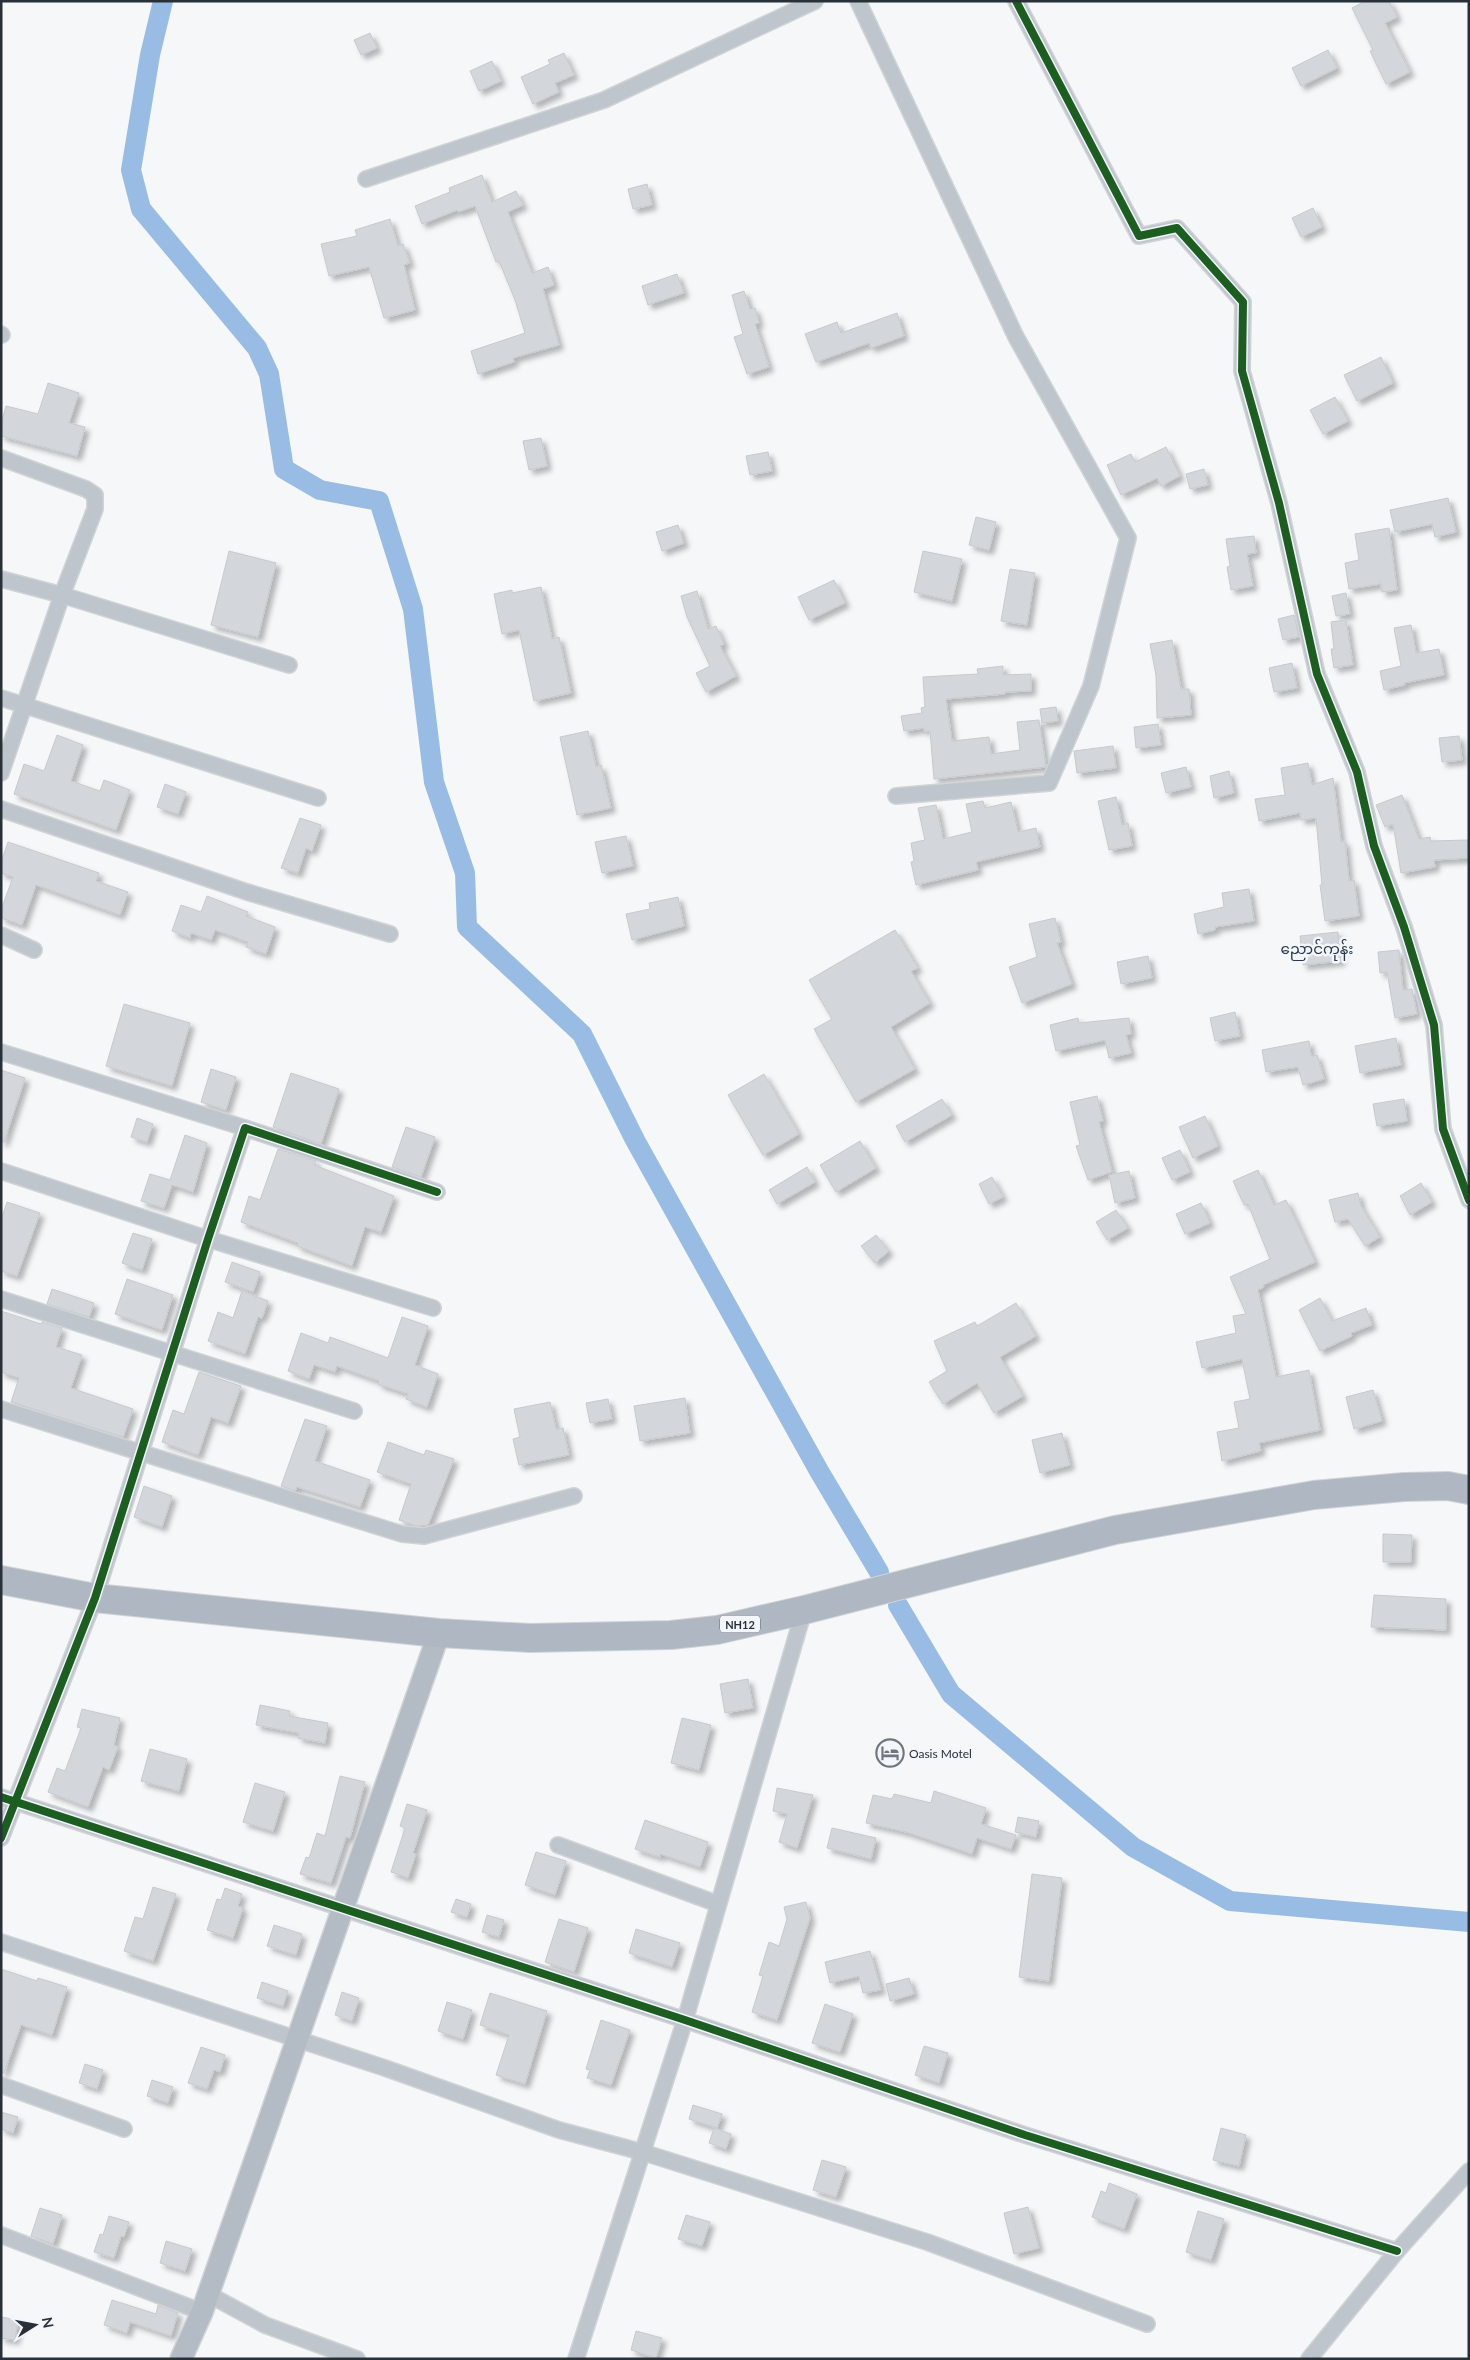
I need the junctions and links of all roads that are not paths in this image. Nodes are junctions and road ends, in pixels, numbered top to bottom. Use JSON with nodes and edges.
{"nodes":[{"id":1,"x":815,"y":1,"type":"edge"},
{"id":2,"x":858,"y":1,"type":"edge"},
{"id":3,"x":1016,"y":1,"type":"edge"},
{"id":4,"x":366,"y":179,"type":"dead end"},
{"id":5,"x":1,"y":458,"type":"edge"},
{"id":6,"x":1,"y":580,"type":"edge"},
{"id":7,"x":62,"y":595,"type":"junction"},
{"id":8,"x":289,"y":665,"type":"dead end"},
{"id":9,"x":1,"y":698,"type":"edge"},
{"id":10,"x":25,"y":705,"type":"junction"},
{"id":11,"x":1,"y":773,"type":"edge"},
{"id":12,"x":896,"y":796,"type":"dead end"},
{"id":13,"x":318,"y":798,"type":"dead end"},
{"id":14,"x":1,"y":809,"type":"edge"},
{"id":15,"x":390,"y":934,"type":"dead end"},
{"id":16,"x":1,"y":935,"type":"edge"},
{"id":17,"x":34,"y":950,"type":"dead end"},
{"id":18,"x":1,"y":1052,"type":"edge"},
{"id":19,"x":245,"y":1128,"type":"junction"},
{"id":20,"x":1,"y":1171,"type":"edge"},
{"id":21,"x":437,"y":1192,"type":"dead end"},
{"id":22,"x":1469,"y":1200,"type":"edge"},
{"id":23,"x":208,"y":1239,"type":"junction"},
{"id":24,"x":1,"y":1299,"type":"edge"},
{"id":25,"x":433,"y":1308,"type":"dead end"},
{"id":26,"x":172,"y":1353,"type":"junction"},
{"id":27,"x":1,"y":1409,"type":"edge"},
{"id":28,"x":354,"y":1411,"type":"dead end"},
{"id":29,"x":141,"y":1452,"type":"junction"},
{"id":30,"x":1469,"y":1490,"type":"edge"},
{"id":31,"x":574,"y":1496,"type":"dead end"},
{"id":32,"x":1,"y":1580,"type":"edge"},
{"id":33,"x":95,"y":1598,"type":"junction"},
{"id":34,"x":804,"y":1610,"type":"junction"},
{"id":35,"x":440,"y":1633,"type":"junction"},
{"id":36,"x":8,"y":1799,"type":"edge"},
{"id":37,"x":1,"y":1838,"type":"edge"},
{"id":38,"x":558,"y":1845,"type":"dead end"},
{"id":39,"x":718,"y":1904,"type":"junction"},
{"id":40,"x":343,"y":1909,"type":"junction"},
{"id":41,"x":1,"y":1942,"type":"edge"},
{"id":42,"x":685,"y":2020,"type":"junction"},
{"id":43,"x":297,"y":2039,"type":"junction"},
{"id":44,"x":1,"y":2085,"type":"edge"},
{"id":45,"x":124,"y":2129,"type":"dead end"},
{"id":46,"x":642,"y":2152,"type":"junction"},
{"id":47,"x":1469,"y":2171,"type":"edge"},
{"id":48,"x":1,"y":2235,"type":"edge"},
{"id":49,"x":1397,"y":2251,"type":"junction"},
{"id":50,"x":205,"y":2303,"type":"junction"},
{"id":51,"x":1147,"y":2324,"type":"dead end"},
{"id":52,"x":181,"y":2359,"type":"edge"},
{"id":53,"x":357,"y":2359,"type":"edge"},
{"id":54,"x":576,"y":2359,"type":"edge"},
{"id":55,"x":1308,"y":2359,"type":"edge"}],
"edges":[{"from":1,"to":4,"type":"street"},
{"from":2,"to":12,"type":"street"},
{"from":3,"to":22,"type":"street"},
{"from":5,"to":7,"type":"street"},
{"from":6,"to":7,"type":"street"},
{"from":7,"to":8,"type":"street"},
{"from":7,"to":10,"type":"street"},
{"from":9,"to":10,"type":"street"},
{"from":10,"to":11,"type":"street"},
{"from":10,"to":13,"type":"street"},
{"from":14,"to":15,"type":"street"},
{"from":16,"to":17,"type":"street"},
{"from":18,"to":19,"type":"street"},
{"from":19,"to":21,"type":"street"},
{"from":19,"to":23,"type":"street"},
{"from":20,"to":23,"type":"street"},
{"from":23,"to":25,"type":"street"},
{"from":23,"to":26,"type":"street"},
{"from":24,"to":26,"type":"street"},
{"from":26,"to":28,"type":"street"},
{"from":26,"to":29,"type":"street"},
{"from":27,"to":29,"type":"street"},
{"from":29,"to":31,"type":"street"},
{"from":29,"to":33,"type":"street"},
{"from":30,"to":34,"type":"highway","number":"NH12"},
{"from":32,"to":33,"type":"highway","number":"NH12"},
{"from":33,"to":35,"type":"highway","number":"NH12"},
{"from":33,"to":36,"type":"street"},
{"from":34,"to":35,"type":"highway","number":"NH12"},
{"from":34,"to":39,"type":"street"},
{"from":35,"to":40,"type":"street"},
{"from":36,"to":37,"type":"street"},
{"from":36,"to":40,"type":"street"},
{"from":38,"to":39,"type":"street"},
{"from":39,"to":42,"type":"street"},
{"from":40,"to":42,"type":"street"},
{"from":40,"to":43,"type":"street"},
{"from":41,"to":43,"type":"street"},
{"from":42,"to":46,"type":"street"},
{"from":42,"to":49,"type":"street"},
{"from":43,"to":46,"type":"street"},
{"from":43,"to":50,"type":"street"},
{"from":44,"to":45,"type":"street"},
{"from":46,"to":51,"type":"street"},
{"from":46,"to":54,"type":"street"},
{"from":47,"to":49,"type":"street"},
{"from":48,"to":50,"type":"street"},
{"from":49,"to":55,"type":"street"},
{"from":50,"to":52,"type":"street"},
{"from":50,"to":53,"type":"street"}]}
